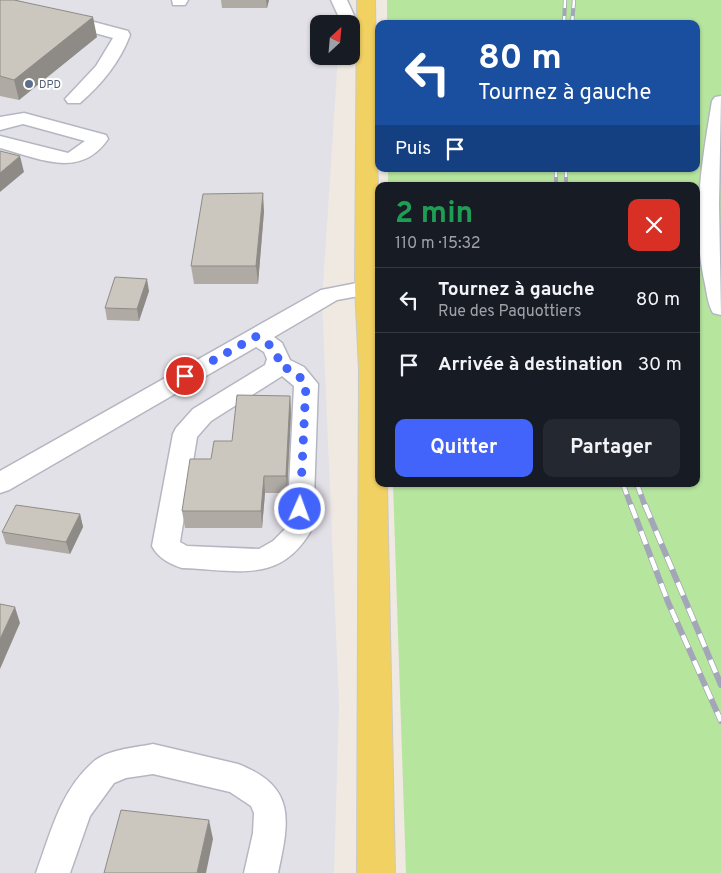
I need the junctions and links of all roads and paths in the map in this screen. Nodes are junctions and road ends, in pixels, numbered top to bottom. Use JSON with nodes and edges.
{"nodes":[{"id":1,"x":338,"y":0,"type":"edge"},
{"id":2,"x":366,"y":0,"type":"edge"},
{"id":3,"x":0,"y":2,"type":"edge"},
{"id":4,"x":346,"y":15,"type":"edge"},
{"id":5,"x":360,"y":17,"type":"edge"},
{"id":6,"x":357,"y":65,"type":"edge"},
{"id":7,"x":74,"y":99,"type":"dead end"},
{"id":8,"x":721,"y":100,"type":"edge"},
{"id":9,"x":0,"y":124,"type":"edge"},
{"id":10,"x":0,"y":142,"type":"edge"},
{"id":11,"x":367,"y":288,"type":"junction"},
{"id":12,"x":721,"y":308,"type":"edge"},
{"id":13,"x":257,"y":336,"type":"junction"},
{"id":14,"x":278,"y":364,"type":"junction"},
{"id":15,"x":0,"y":483,"type":"edge"},
{"id":16,"x":50,"y":871,"type":"edge"},
{"id":17,"x":261,"y":873,"type":"edge"},
{"id":18,"x":376,"y":873,"type":"edge"}],
"edges":[{"from":1,"to":4,"type":"street"},
{"from":2,"to":5,"type":"main road"},
{"from":3,"to":7,"type":"street"},
{"from":6,"to":11,"type":"main road"},
{"from":8,"to":12,"type":"street"},
{"from":9,"to":10,"type":"street"},
{"from":11,"to":13,"type":"street"},
{"from":11,"to":18,"type":"main road"},
{"from":13,"to":14,"type":"street"},
{"from":13,"to":15,"type":"street"},
{"from":14,"to":14,"type":"street"},
{"from":16,"to":17,"type":"street"}]}
